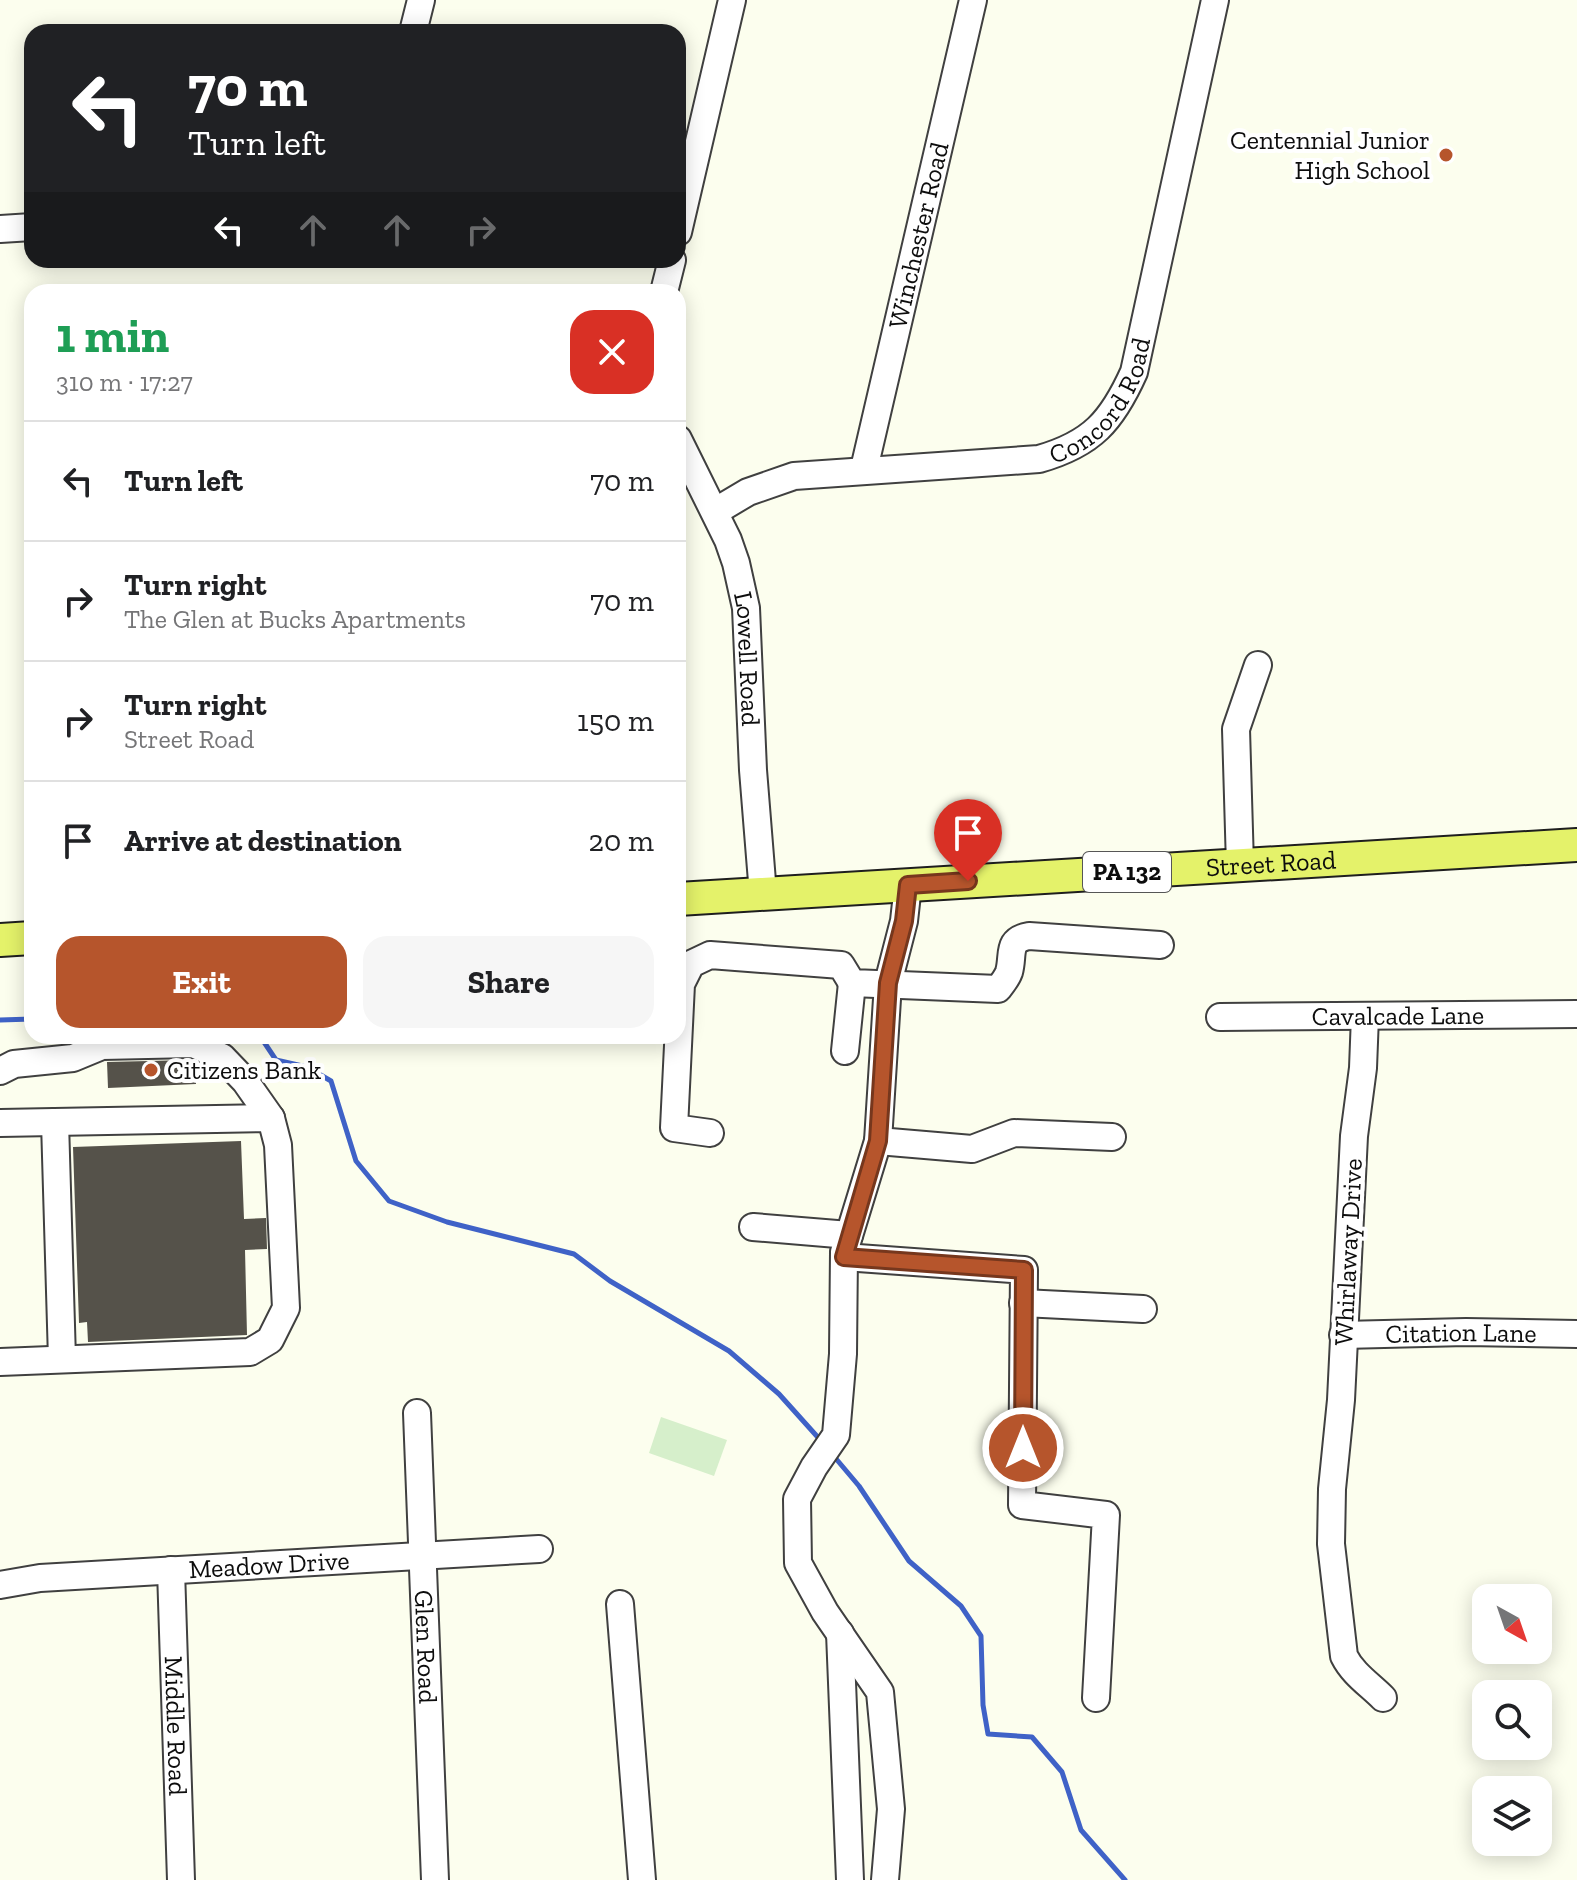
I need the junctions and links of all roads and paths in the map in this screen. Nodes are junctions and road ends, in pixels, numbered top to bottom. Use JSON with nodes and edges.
{"nodes":[{"id":1,"x":421,"y":0,"type":"edge"},
{"id":2,"x":732,"y":0,"type":"edge"},
{"id":3,"x":973,"y":0,"type":"edge"},
{"id":4,"x":1215,"y":0,"type":"edge"},
{"id":5,"x":415,"y":24,"type":"edge"},
{"id":6,"x":686,"y":198,"type":"edge"},
{"id":7,"x":24,"y":228,"type":"edge"},
{"id":8,"x":0,"y":229,"type":"edge"},
{"id":9,"x":686,"y":454,"type":"edge"},
{"id":10,"x":864,"y":469,"type":"junction"},
{"id":11,"x":716,"y":511,"type":"junction"},
{"id":12,"x":1258,"y":665,"type":"dead end"},
{"id":13,"x":1577,"y":845,"type":"edge"},
{"id":14,"x":1240,"y":865,"type":"junction"},
{"id":15,"x":908,"y":885,"type":"junction"},
{"id":16,"x":763,"y":894,"type":"junction"},
{"id":17,"x":686,"y":899,"type":"edge"},
{"id":18,"x":24,"y":938,"type":"edge"},
{"id":19,"x":0,"y":940,"type":"edge"},
{"id":20,"x":1160,"y":945,"type":"dead end"},
{"id":21,"x":686,"y":974,"type":"edge"},
{"id":22,"x":852,"y":983,"type":"junction"},
{"id":23,"x":888,"y":983,"type":"junction"},
{"id":24,"x":1577,"y":1014,"type":"edge"},
{"id":25,"x":1365,"y":1016,"type":"junction"},
{"id":26,"x":1220,"y":1017,"type":"dead end"},
{"id":27,"x":678,"y":1044,"type":"edge"},
{"id":28,"x":845,"y":1051,"type":"dead end"},
{"id":29,"x":0,"y":1071,"type":"edge"},
{"id":30,"x":271,"y":1118,"type":"junction"},
{"id":31,"x":55,"y":1122,"type":"junction"},
{"id":32,"x":0,"y":1123,"type":"edge"},
{"id":33,"x":710,"y":1133,"type":"dead end"},
{"id":34,"x":1112,"y":1137,"type":"dead end"},
{"id":35,"x":878,"y":1141,"type":"junction"},
{"id":36,"x":753,"y":1227,"type":"dead end"},
{"id":37,"x":846,"y":1246,"type":"junction"},
{"id":38,"x":1023,"y":1303,"type":"junction"},
{"id":39,"x":1143,"y":1309,"type":"dead end"},
{"id":40,"x":1577,"y":1334,"type":"edge"},
{"id":41,"x":1343,"y":1335,"type":"junction"},
{"id":42,"x":62,"y":1359,"type":"junction"},
{"id":43,"x":0,"y":1362,"type":"edge"},
{"id":44,"x":417,"y":1413,"type":"dead end"},
{"id":45,"x":539,"y":1549,"type":"dead end"},
{"id":46,"x":422,"y":1555,"type":"junction"},
{"id":47,"x":171,"y":1570,"type":"junction"},
{"id":48,"x":0,"y":1585,"type":"edge"},
{"id":49,"x":620,"y":1604,"type":"dead end"},
{"id":50,"x":840,"y":1633,"type":"junction"},
{"id":51,"x":1096,"y":1698,"type":"dead end"},
{"id":52,"x":1383,"y":1698,"type":"dead end"},
{"id":53,"x":885,"y":1879,"type":"edge"},
{"id":54,"x":181,"y":1880,"type":"edge"},
{"id":55,"x":435,"y":1880,"type":"edge"},
{"id":56,"x":642,"y":1880,"type":"edge"},
{"id":57,"x":850,"y":1880,"type":"edge"},
{"id":58,"x":858,"y":1880,"type":"edge"}],
"edges":[{"from":1,"to":5,"type":"street"},
{"from":2,"to":6,"type":"street"},
{"from":3,"to":10,"type":"street","name":"Winchester Road"},
{"from":4,"to":10,"type":"street","name":"Concord Road"},
{"from":7,"to":8,"type":"street"},
{"from":9,"to":11,"type":"street","name":"Lowell Road"},
{"from":10,"to":11,"type":"street","name":"Concord Road"},
{"from":11,"to":16,"type":"street","name":"Lowell Road"},
{"from":12,"to":14,"type":"street"},
{"from":13,"to":14,"type":"main road","name":"Street Road","number":"PA 132"},
{"from":14,"to":15,"type":"main road","name":"Street Road","number":"PA 132"},
{"from":15,"to":16,"type":"main road","name":"Street Road","number":"PA 132"},
{"from":15,"to":23,"type":"street"},
{"from":16,"to":17,"type":"main road","name":"Street Road","number":"PA 132"},
{"from":18,"to":19,"type":"main road"},
{"from":20,"to":23,"type":"street"},
{"from":21,"to":22,"type":"street"},
{"from":22,"to":23,"type":"street"},
{"from":22,"to":28,"type":"street"},
{"from":23,"to":35,"type":"street"},
{"from":24,"to":25,"type":"street","name":"Cavalcade Lane"},
{"from":25,"to":26,"type":"street","name":"Cavalcade Lane"},
{"from":25,"to":41,"type":"street","name":"Whirlaway Drive"},
{"from":27,"to":33,"type":"street"},
{"from":29,"to":30,"type":"street"},
{"from":30,"to":31,"type":"street"},
{"from":30,"to":42,"type":"street"},
{"from":31,"to":32,"type":"street"},
{"from":31,"to":42,"type":"street"},
{"from":34,"to":35,"type":"street"},
{"from":35,"to":37,"type":"street"},
{"from":36,"to":37,"type":"street"},
{"from":37,"to":38,"type":"street"},
{"from":37,"to":50,"type":"street"},
{"from":38,"to":39,"type":"street"},
{"from":38,"to":51,"type":"street"},
{"from":40,"to":41,"type":"street","name":"Citation Lane"},
{"from":41,"to":52,"type":"street","name":"Whirlaway Drive"},
{"from":42,"to":43,"type":"street"},
{"from":44,"to":46,"type":"street","name":"Glen Road"},
{"from":45,"to":46,"type":"street","name":"Meadow Drive"},
{"from":46,"to":47,"type":"street","name":"Meadow Drive"},
{"from":46,"to":55,"type":"street","name":"Glen Road"},
{"from":47,"to":48,"type":"street","name":"Meadow Drive"},
{"from":47,"to":54,"type":"street","name":"Middle Road"},
{"from":49,"to":56,"type":"street"},
{"from":50,"to":53,"type":"street"},
{"from":50,"to":57,"type":"street"},
{"from":53,"to":58,"type":"street"}]}
